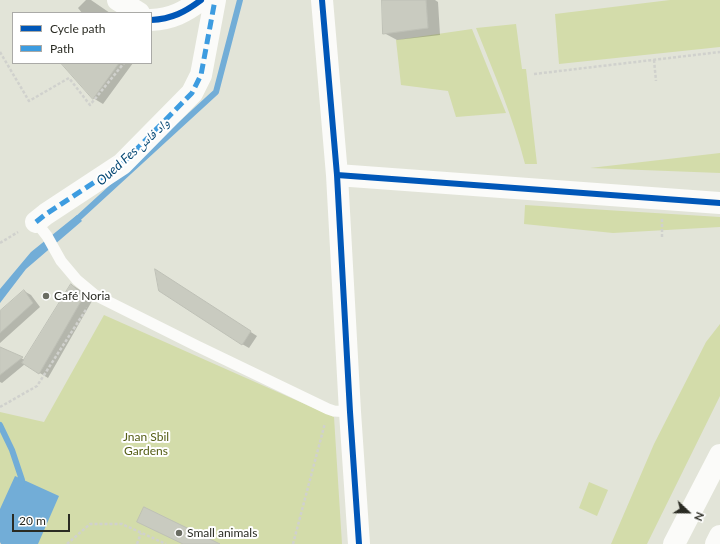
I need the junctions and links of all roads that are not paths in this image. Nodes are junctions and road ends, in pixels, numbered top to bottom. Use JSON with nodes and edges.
{"nodes":[{"id":1,"x":118,"y":0,"type":"edge"},
{"id":2,"x":201,"y":0,"type":"edge"},
{"id":3,"x":215,"y":0,"type":"edge"},
{"id":4,"x":322,"y":0,"type":"edge"},
{"id":5,"x":137,"y":12,"type":"edge"},
{"id":6,"x":152,"y":20,"type":"edge"},
{"id":7,"x":337,"y":175,"type":"junction"},
{"id":8,"x":720,"y":203,"type":"edge"},
{"id":9,"x":41,"y":229,"type":"joint"},
{"id":10,"x":350,"y":412,"type":"junction"},
{"id":11,"x":720,"y":455,"type":"edge"},
{"id":12,"x":720,"y":536,"type":"edge"},
{"id":13,"x":359,"y":544,"type":"edge"},
{"id":14,"x":674,"y":544,"type":"edge"},
{"id":15,"x":716,"y":544,"type":"edge"}],
"edges":[{"from":1,"to":5,"type":"street"},
{"from":2,"to":6,"type":"street"},
{"from":3,"to":9,"type":"street"},
{"from":4,"to":7,"type":"street"},
{"from":7,"to":8,"type":"street"},
{"from":7,"to":10,"type":"street"},
{"from":9,"to":10,"type":"lane"},
{"from":10,"to":13,"type":"street"},
{"from":11,"to":14,"type":"street"},
{"from":12,"to":15,"type":"street"}]}
